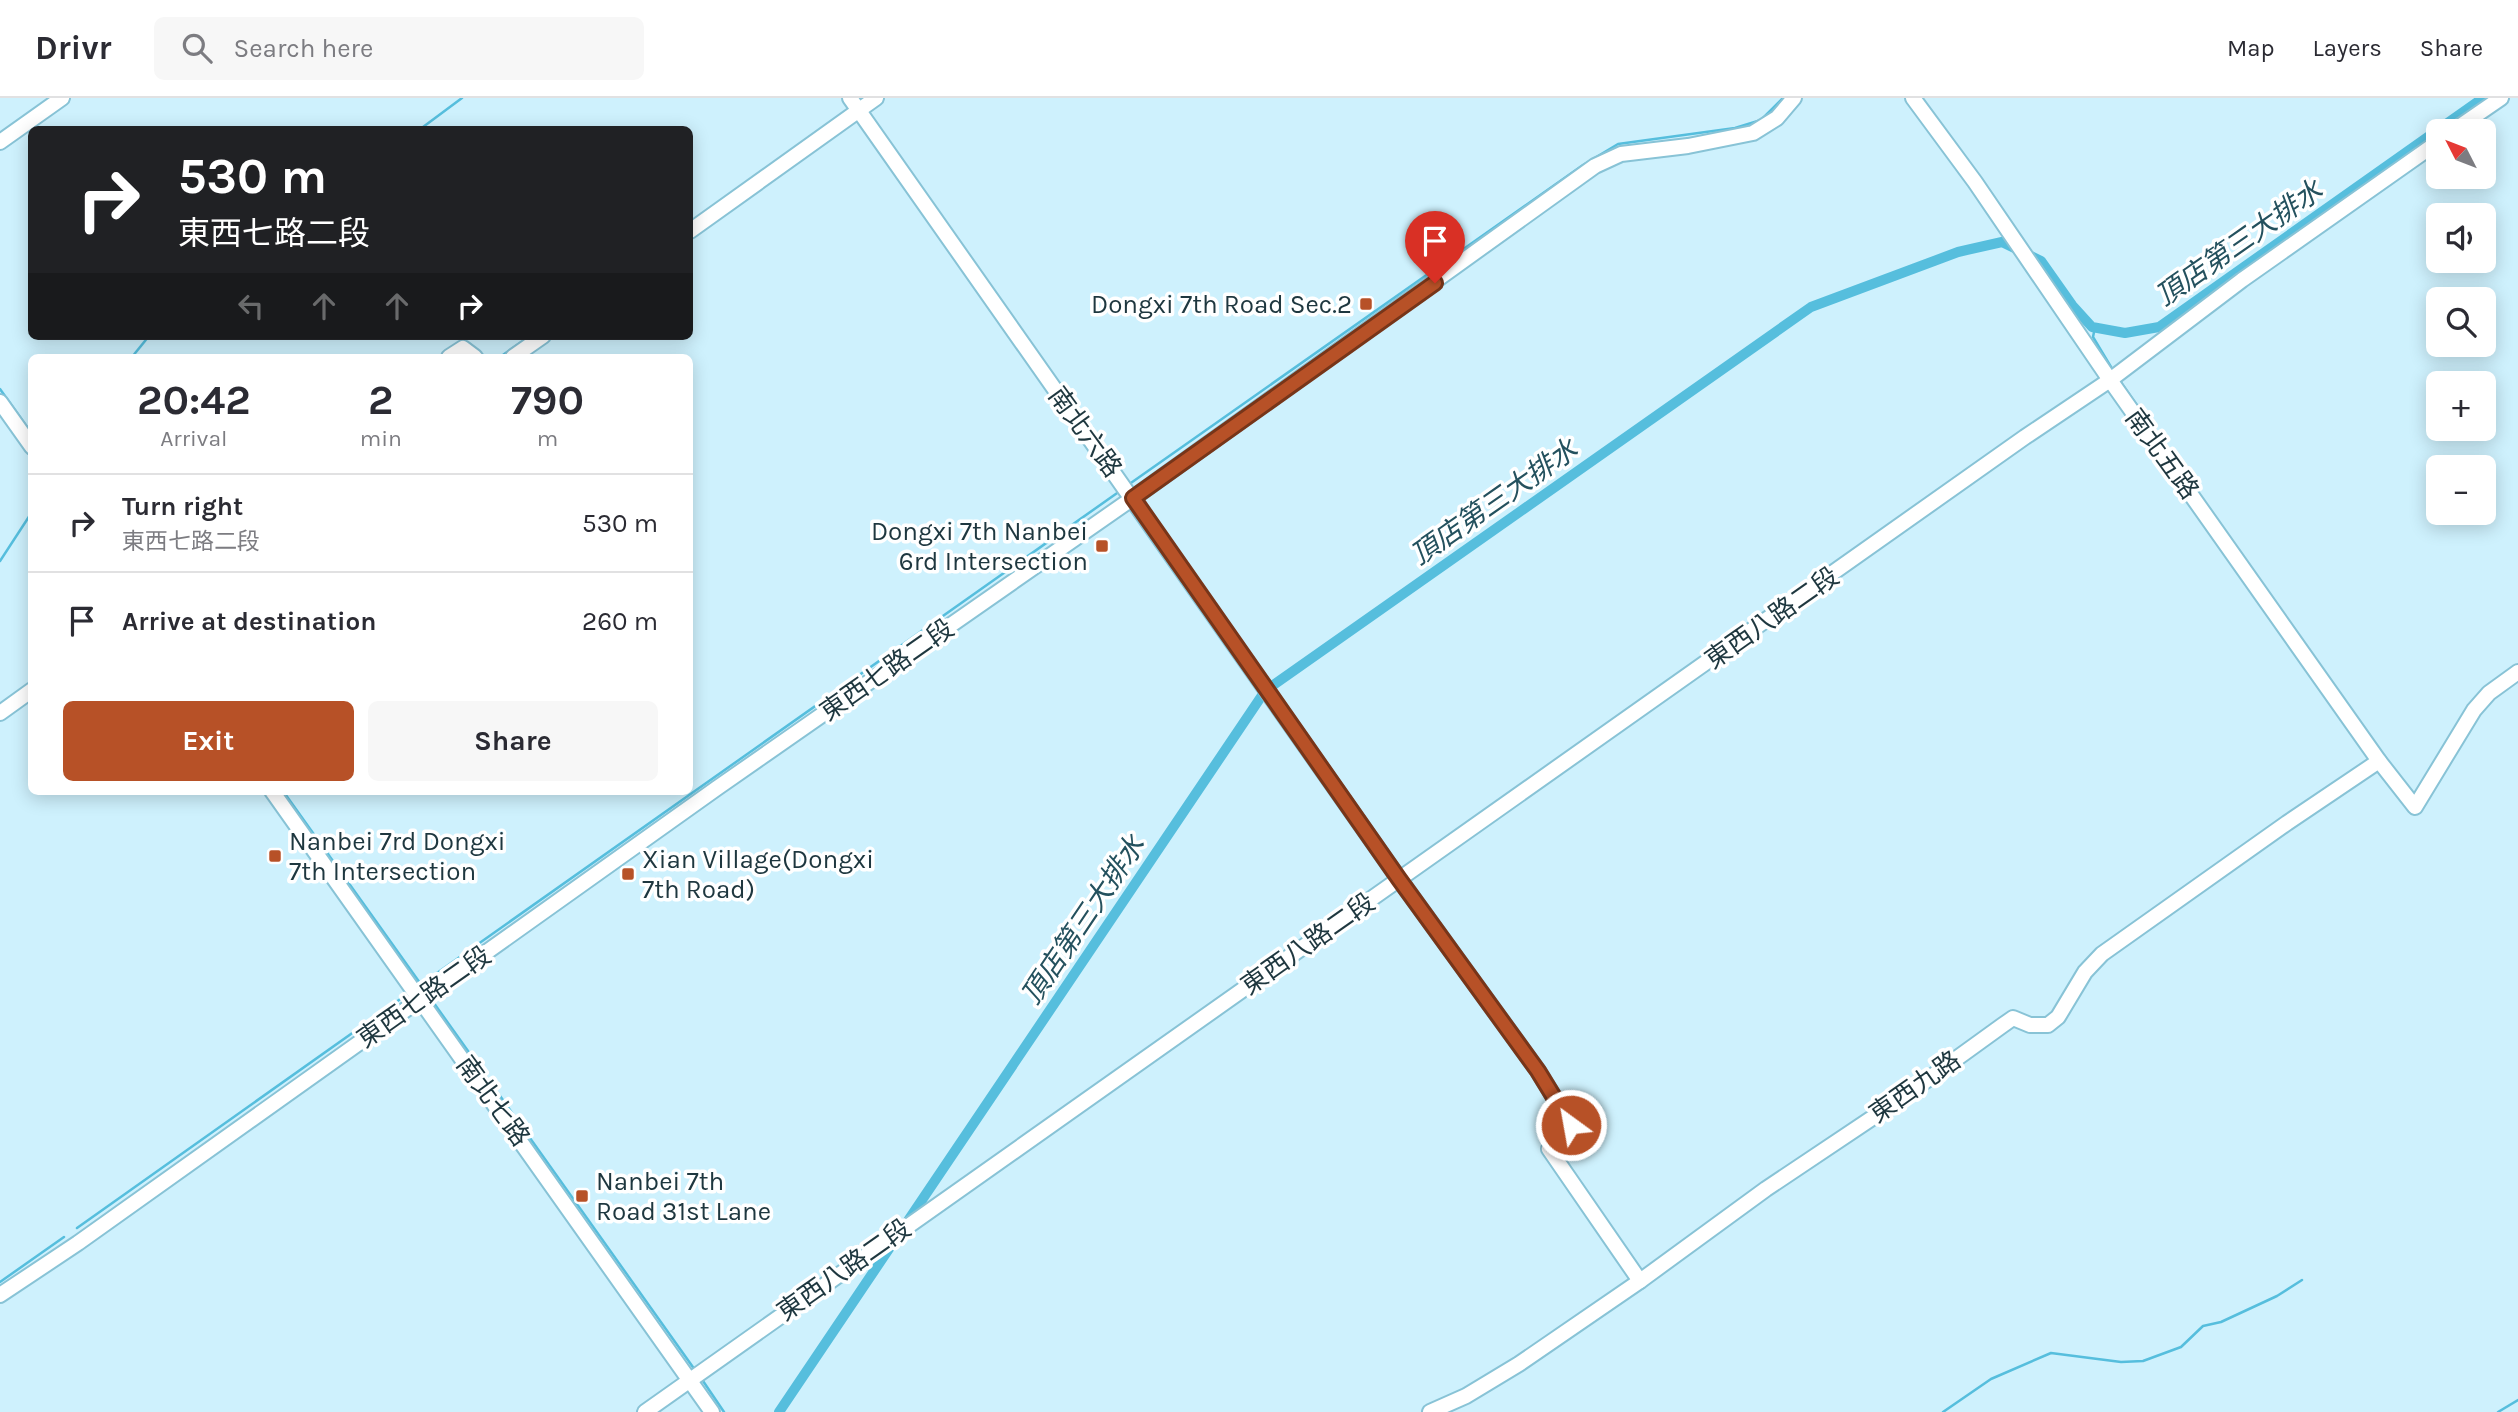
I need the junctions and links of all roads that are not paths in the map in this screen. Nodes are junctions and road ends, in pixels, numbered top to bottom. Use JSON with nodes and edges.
{"nodes":[{"id":1,"x":62,"y":98,"type":"edge"},
{"id":2,"x":876,"y":98,"type":"edge"},
{"id":3,"x":1794,"y":98,"type":"edge"},
{"id":4,"x":1913,"y":98,"type":"edge"},
{"id":5,"x":2501,"y":98,"type":"edge"},
{"id":6,"x":855,"y":104,"type":"edge"},
{"id":7,"x":2470,"y":119,"type":"edge"},
{"id":8,"x":0,"y":142,"type":"edge"},
{"id":9,"x":2426,"y":150,"type":"edge"},
{"id":10,"x":693,"y":229,"type":"edge"},
{"id":11,"x":536,"y":340,"type":"edge"},
{"id":12,"x":454,"y":354,"type":"edge"},
{"id":13,"x":471,"y":354,"type":"edge"},
{"id":14,"x":517,"y":354,"type":"edge"},
{"id":15,"x":2110,"y":380,"type":"junction"},
{"id":16,"x":0,"y":402,"type":"edge"},
{"id":17,"x":28,"y":441,"type":"edge"},
{"id":18,"x":1133,"y":498,"type":"junction"},
{"id":19,"x":2518,"y":672,"type":"edge"},
{"id":20,"x":28,"y":693,"type":"edge"},
{"id":21,"x":0,"y":713,"type":"edge"},
{"id":22,"x":2379,"y":761,"type":"junction"},
{"id":23,"x":275,"y":795,"type":"edge"},
{"id":24,"x":1399,"y":879,"type":"junction"},
{"id":25,"x":420,"y":999,"type":"junction"},
{"id":26,"x":1640,"y":1280,"type":"junction"},
{"id":27,"x":0,"y":1295,"type":"edge"},
{"id":28,"x":690,"y":1380,"type":"junction"},
{"id":29,"x":645,"y":1412,"type":"edge"},
{"id":30,"x":712,"y":1412,"type":"edge"},
{"id":31,"x":1430,"y":1412,"type":"edge"}],
"edges":[{"from":1,"to":8,"type":"street"},
{"from":2,"to":6,"type":"street"},
{"from":3,"to":18,"type":"street","name":"東西七路二段"},
{"from":4,"to":15,"type":"street","name":"南北五路"},
{"from":5,"to":7,"type":"street"},
{"from":6,"to":10,"type":"street"},
{"from":6,"to":18,"type":"street","name":"南北六路"},
{"from":9,"to":15,"type":"street","name":"東西八路二段"},
{"from":11,"to":14,"type":"street"},
{"from":12,"to":13,"type":"street"},
{"from":15,"to":22,"type":"street","name":"南北五路"},
{"from":15,"to":24,"type":"street","name":"東西八路二段"},
{"from":16,"to":17,"type":"street"},
{"from":18,"to":24,"type":"street","name":"南北六路"},
{"from":18,"to":25,"type":"street","name":"東西七路二段"},
{"from":19,"to":22,"type":"street","name":"南北五路"},
{"from":20,"to":21,"type":"street"},
{"from":22,"to":26,"type":"street","name":"東西九路"},
{"from":23,"to":25,"type":"street","name":"南北七路"},
{"from":24,"to":26,"type":"street","name":"南北六路"},
{"from":24,"to":28,"type":"street","name":"東西八路二段"},
{"from":25,"to":27,"type":"street","name":"東西七路二段"},
{"from":25,"to":28,"type":"street","name":"南北七路"},
{"from":26,"to":31,"type":"street","name":"東西九路"},
{"from":28,"to":29,"type":"street","name":"東西八路二段"},
{"from":28,"to":30,"type":"street","name":"南北七路"}]}
